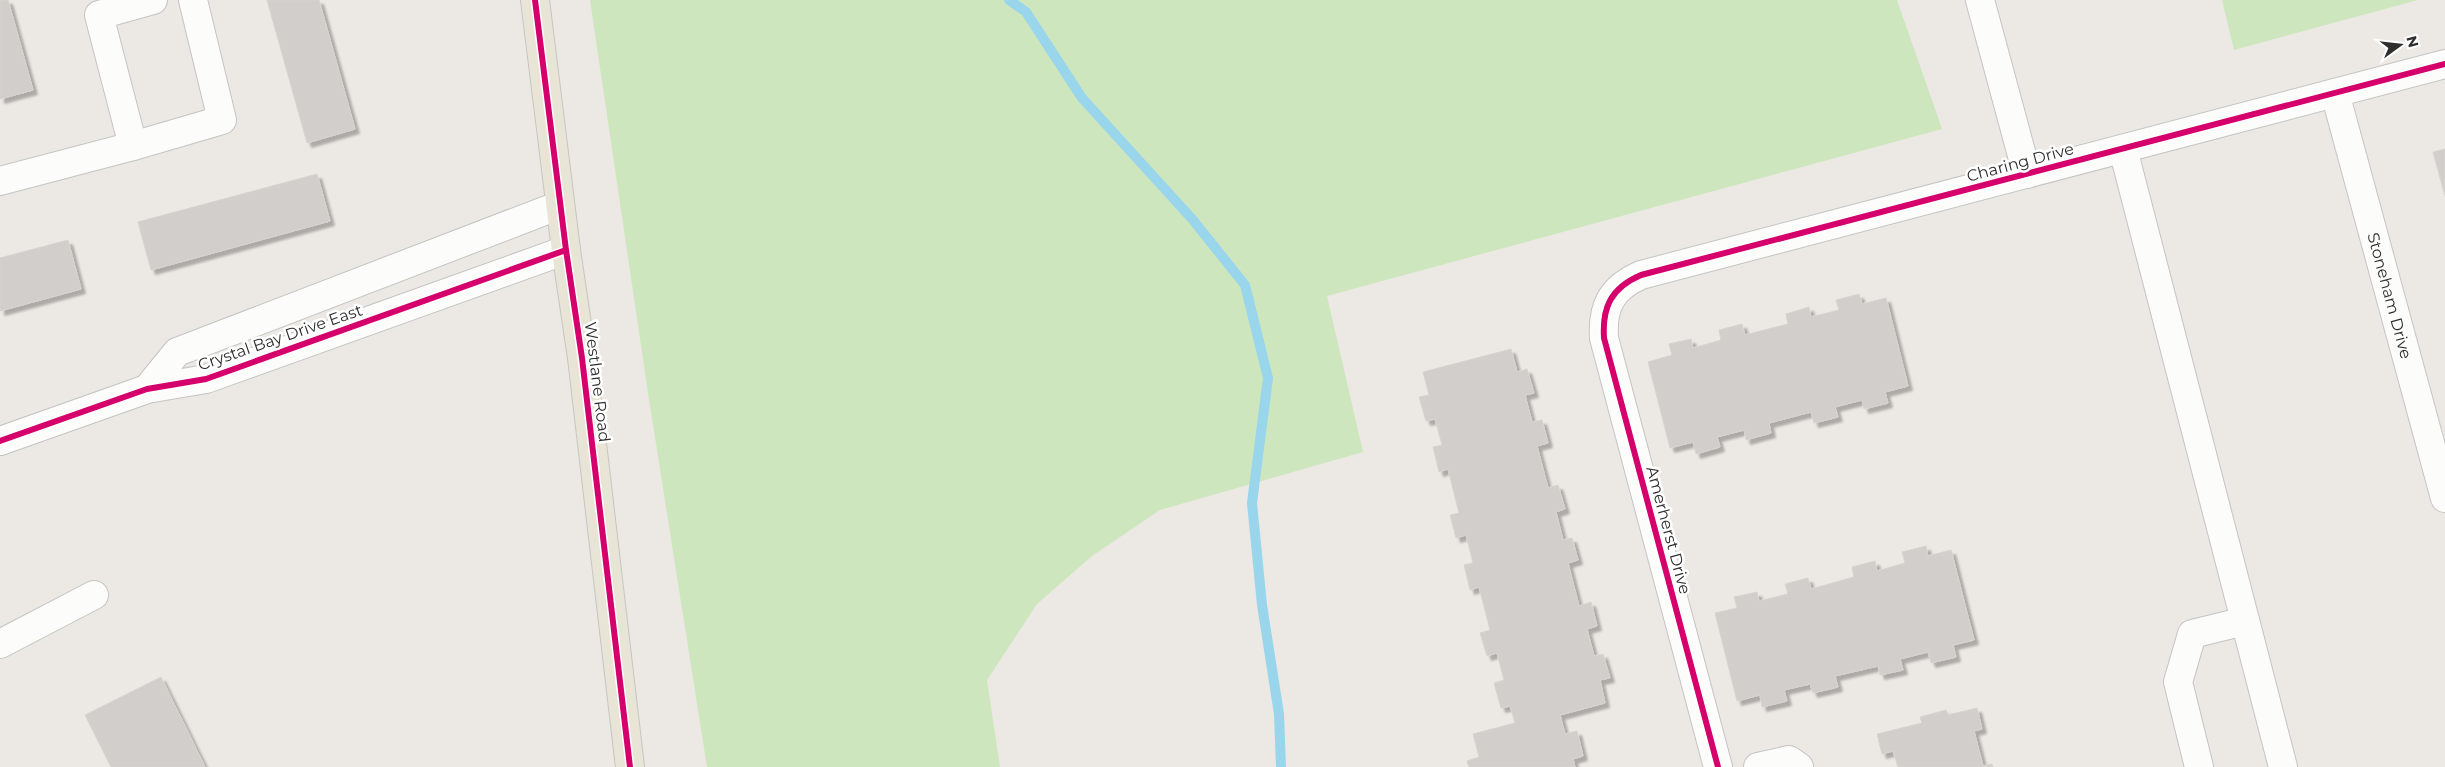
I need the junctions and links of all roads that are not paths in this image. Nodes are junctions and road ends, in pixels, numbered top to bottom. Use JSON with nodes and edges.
{"nodes":[{"id":1,"x":153,"y":0,"type":"edge"},
{"id":2,"x":193,"y":0,"type":"edge"},
{"id":3,"x":535,"y":0,"type":"edge"},
{"id":4,"x":1980,"y":0,"type":"edge"},
{"id":5,"x":2445,"y":64,"type":"edge"},
{"id":6,"x":2335,"y":93,"type":"junction"},
{"id":7,"x":133,"y":146,"type":"junction"},
{"id":8,"x":2123,"y":149,"type":"junction"},
{"id":9,"x":2027,"y":174,"type":"junction"},
{"id":10,"x":0,"y":181,"type":"edge"},
{"id":11,"x":560,"y":205,"type":"junction"},
{"id":12,"x":566,"y":250,"type":"junction"},
{"id":13,"x":1610,"y":300,"type":"joint"},
{"id":14,"x":147,"y":389,"type":"junction"},
{"id":15,"x":2436,"y":426,"type":"edge"},
{"id":16,"x":0,"y":441,"type":"edge"},
{"id":17,"x":2445,"y":498,"type":"edge"},
{"id":18,"x":94,"y":595,"type":"dead end"},
{"id":19,"x":2246,"y":621,"type":"junction"},
{"id":20,"x":0,"y":644,"type":"edge"},
{"id":21,"x":630,"y":767,"type":"edge"},
{"id":22,"x":1718,"y":767,"type":"edge"},
{"id":23,"x":1758,"y":767,"type":"edge"},
{"id":24,"x":1799,"y":767,"type":"edge"},
{"id":25,"x":2199,"y":767,"type":"edge"},
{"id":26,"x":2283,"y":767,"type":"edge"}],
"edges":[{"from":1,"to":7,"type":"street"},
{"from":2,"to":7,"type":"street"},
{"from":3,"to":11,"type":"main road","name":"Westlane Road"},
{"from":4,"to":9,"type":"street"},
{"from":5,"to":6,"type":"street","name":"Charing Drive"},
{"from":6,"to":8,"type":"street","name":"Charing Drive"},
{"from":6,"to":15,"type":"street","name":"Stoneham Drive"},
{"from":7,"to":10,"type":"street"},
{"from":8,"to":9,"type":"street","name":"Charing Drive"},
{"from":8,"to":19,"type":"street"},
{"from":9,"to":13,"type":"street","name":"Charing Drive"},
{"from":11,"to":12,"type":"main road","name":"Westlane Road"},
{"from":11,"to":14,"type":"street","name":"Crystal Bay Drive East"},
{"from":12,"to":14,"type":"street","name":"Crystal Bay Drive East"},
{"from":12,"to":21,"type":"main road","name":"Westlane Road"},
{"from":13,"to":22,"type":"street","name":"Amerherst Drive"},
{"from":14,"to":16,"type":"street","name":"Crystal Bay Drive East"},
{"from":15,"to":17,"type":"street","name":"Stoneham Drive"},
{"from":18,"to":20,"type":"street"},
{"from":19,"to":25,"type":"street"},
{"from":19,"to":26,"type":"street"},
{"from":23,"to":24,"type":"street"}]}
